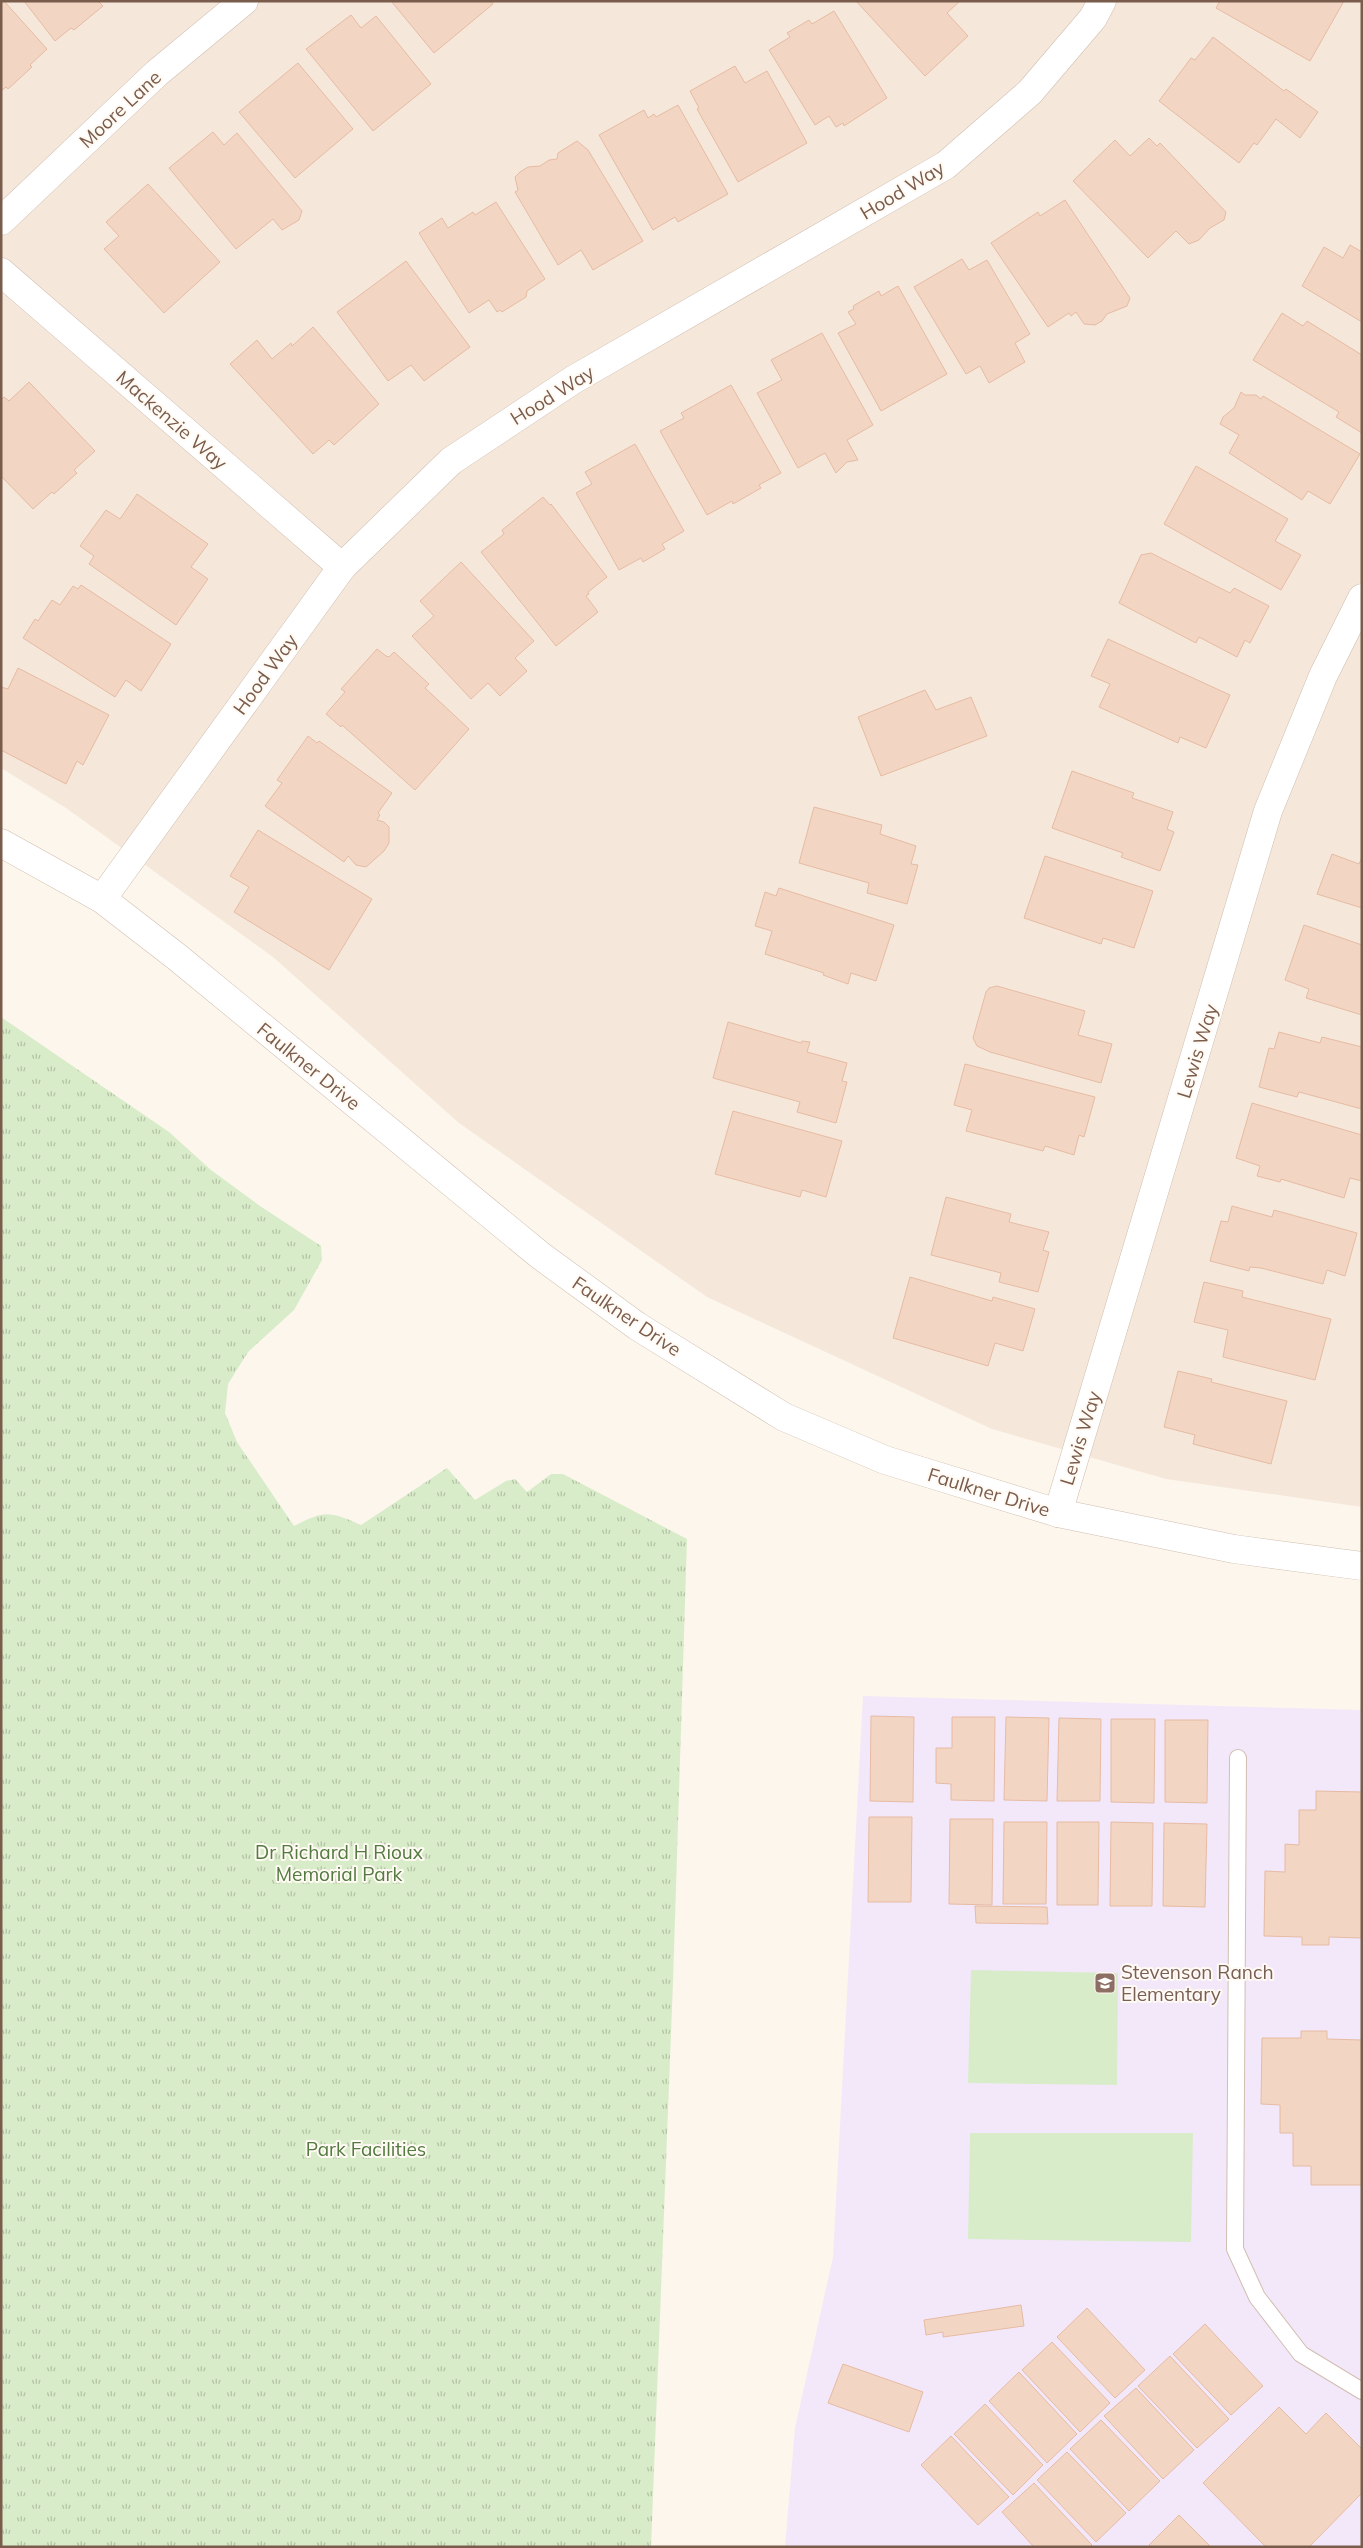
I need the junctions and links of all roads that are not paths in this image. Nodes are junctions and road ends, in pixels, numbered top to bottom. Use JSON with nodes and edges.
{"nodes":[{"id":1,"x":244,"y":1,"type":"edge"},
{"id":2,"x":1102,"y":1,"type":"edge"},
{"id":3,"x":1,"y":221,"type":"edge"},
{"id":4,"x":1,"y":272,"type":"edge"},
{"id":5,"x":342,"y":567,"type":"junction"},
{"id":6,"x":1362,"y":598,"type":"edge"},
{"id":7,"x":1,"y":843,"type":"edge"},
{"id":8,"x":102,"y":899,"type":"junction"},
{"id":9,"x":1058,"y":1513,"type":"junction"},
{"id":10,"x":1362,"y":1566,"type":"edge"},
{"id":11,"x":1238,"y":1758,"type":"dead end"},
{"id":12,"x":1362,"y":2391,"type":"edge"}],
"edges":[{"from":1,"to":3,"type":"street","name":"Moore Lane"},
{"from":2,"to":5,"type":"street","name":"Hood Way"},
{"from":4,"to":5,"type":"street","name":"Mackenzie Way"},
{"from":5,"to":8,"type":"street","name":"Hood Way"},
{"from":6,"to":9,"type":"street","name":"Lewis Way"},
{"from":7,"to":8,"type":"street","name":"Faulkner Drive"},
{"from":8,"to":9,"type":"street","name":"Faulkner Drive"},
{"from":9,"to":10,"type":"street","name":"Faulkner Drive"},
{"from":11,"to":12,"type":"lane"}]}
